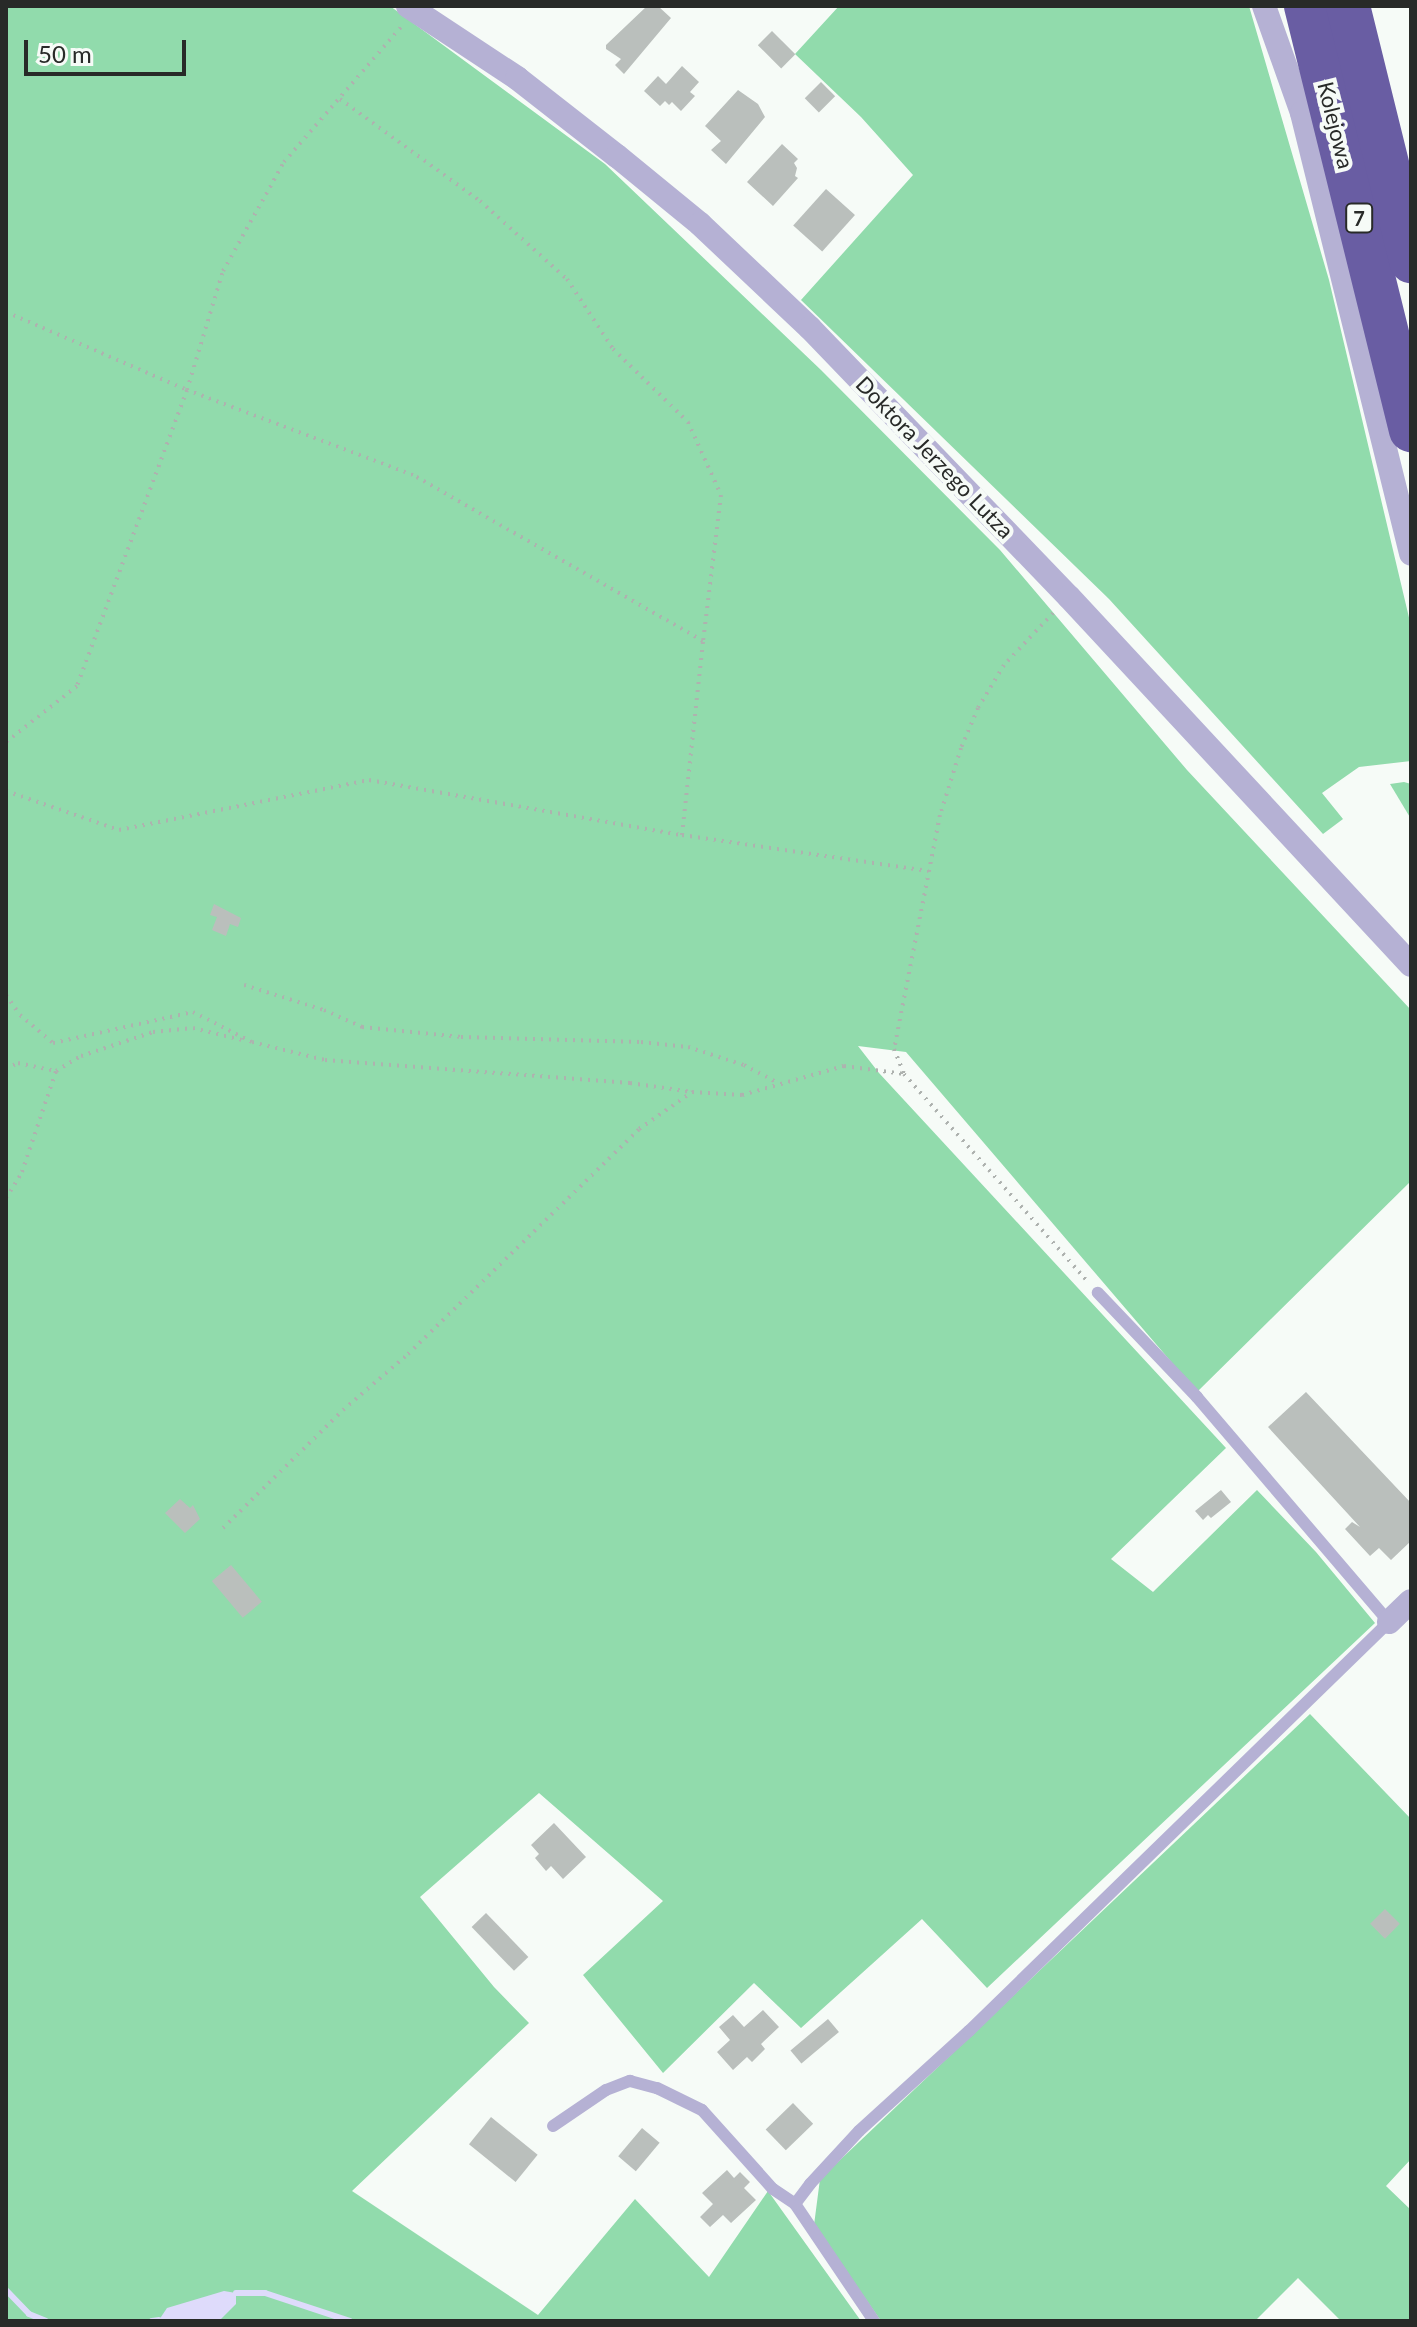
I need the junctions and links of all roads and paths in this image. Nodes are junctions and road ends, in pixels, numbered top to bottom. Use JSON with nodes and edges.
{"nodes":[{"id":1,"x":1264,"y":6,"type":"edge"},
{"id":2,"x":1306,"y":6,"type":"edge"},
{"id":3,"x":1348,"y":6,"type":"edge"},
{"id":4,"x":412,"y":9,"type":"edge"},
{"id":5,"x":340,"y":99,"type":"junction"},
{"id":6,"x":1411,"y":261,"type":"edge"},
{"id":7,"x":6,"y":312,"type":"edge"},
{"id":8,"x":187,"y":390,"type":"junction"},
{"id":9,"x":1411,"y":430,"type":"edge"},
{"id":10,"x":1411,"y":554,"type":"edge"},
{"id":11,"x":1069,"y":597,"type":"junction"},
{"id":12,"x":703,"y":641,"type":"junction"},
{"id":13,"x":6,"y":742,"type":"edge"},
{"id":14,"x":6,"y":791,"type":"edge"},
{"id":15,"x":682,"y":835,"type":"junction"},
{"id":16,"x":928,"y":871,"type":"junction"},
{"id":17,"x":1411,"y":965,"type":"edge"},
{"id":18,"x":244,"y":985,"type":"dead end"},
{"id":19,"x":6,"y":995,"type":"edge"},
{"id":20,"x":252,"y":1042,"type":"junction"},
{"id":21,"x":6,"y":1069,"type":"edge"},
{"id":22,"x":56,"y":1071,"type":"junction"},
{"id":23,"x":904,"y":1074,"type":"junction"},
{"id":24,"x":780,"y":1084,"type":"junction"},
{"id":25,"x":692,"y":1092,"type":"junction"},
{"id":26,"x":6,"y":1198,"type":"edge"},
{"id":27,"x":1098,"y":1293,"type":"joint"},
{"id":28,"x":223,"y":1528,"type":"dead end"},
{"id":29,"x":1411,"y":1601,"type":"edge"},
{"id":30,"x":1389,"y":1622,"type":"junction"},
{"id":31,"x":553,"y":2126,"type":"dead end"},
{"id":32,"x":795,"y":2204,"type":"junction"},
{"id":33,"x":874,"y":2321,"type":"edge"}],
"edges":[{"from":1,"to":10,"type":"street"},
{"from":2,"to":9,"type":"highway","name":"Kolejowa","number":"7"},
{"from":3,"to":6,"type":"highway","name":"Kolejowa","number":"7"},
{"from":4,"to":5,"type":"path"},
{"from":4,"to":11,"type":"street","name":"Doktora Jerzego Lutza"},
{"from":5,"to":8,"type":"path"},
{"from":5,"to":12,"type":"path"},
{"from":7,"to":8,"type":"path"},
{"from":8,"to":12,"type":"path"},
{"from":8,"to":13,"type":"path"},
{"from":11,"to":16,"type":"path"},
{"from":11,"to":17,"type":"street","name":"Doktora Jerzego Lutza"},
{"from":12,"to":15,"type":"path"},
{"from":14,"to":15,"type":"path"},
{"from":15,"to":16,"type":"path"},
{"from":16,"to":23,"type":"path"},
{"from":18,"to":24,"type":"path"},
{"from":19,"to":20,"type":"path"},
{"from":20,"to":22,"type":"path"},
{"from":20,"to":25,"type":"path"},
{"from":21,"to":22,"type":"path"},
{"from":22,"to":26,"type":"path"},
{"from":23,"to":24,"type":"path"},
{"from":23,"to":27,"type":"path"},
{"from":24,"to":25,"type":"path"},
{"from":25,"to":28,"type":"path"},
{"from":27,"to":30,"type":"lane"},
{"from":29,"to":30,"type":"street"},
{"from":30,"to":32,"type":"lane"},
{"from":31,"to":32,"type":"lane"},
{"from":32,"to":33,"type":"lane"}]}
